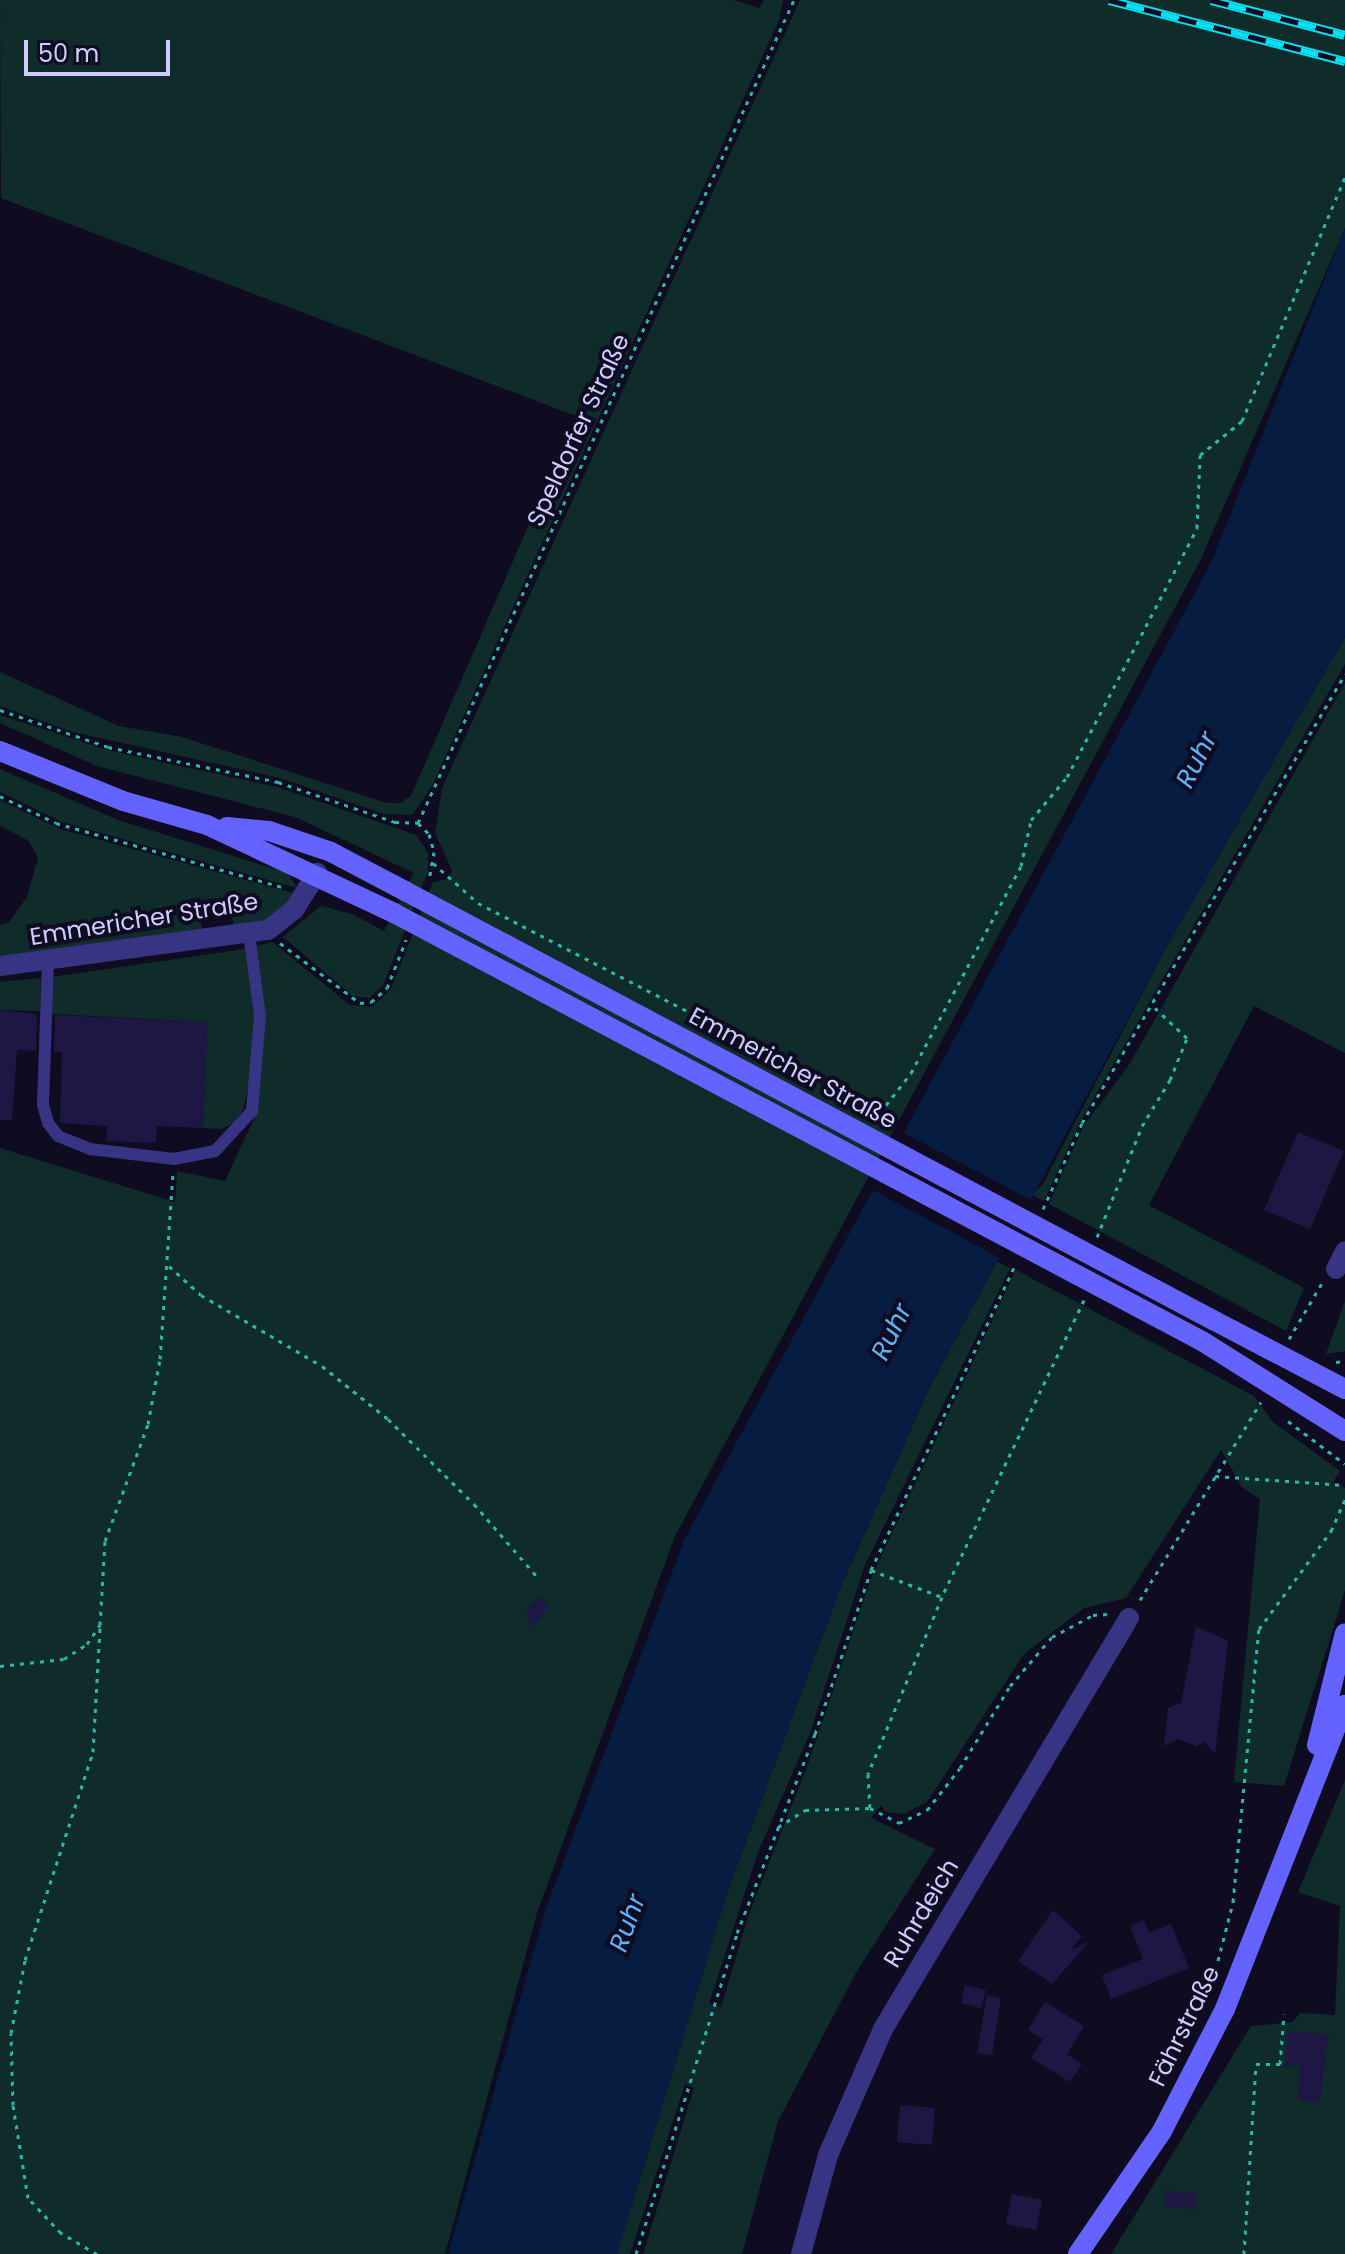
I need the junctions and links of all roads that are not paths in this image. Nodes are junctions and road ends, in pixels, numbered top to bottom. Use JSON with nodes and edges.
{"nodes":[{"id":1,"x":0,"y":751,"type":"edge"},
{"id":2,"x":207,"y":825,"type":"junction"},
{"id":3,"x":317,"y":873,"type":"junction"},
{"id":4,"x":258,"y":932,"type":"junction"},
{"id":5,"x":48,"y":961,"type":"junction"},
{"id":6,"x":0,"y":966,"type":"edge"},
{"id":7,"x":1343,"y":1386,"type":"edge"},
{"id":8,"x":1345,"y":1431,"type":"edge"},
{"id":9,"x":1129,"y":1618,"type":"road end"},
{"id":10,"x":1345,"y":1633,"type":"edge"},
{"id":11,"x":1345,"y":1705,"type":"edge"},
{"id":12,"x":1303,"y":1804,"type":"junction"},
{"id":13,"x":801,"y":2254,"type":"edge"},
{"id":14,"x":1078,"y":2254,"type":"edge"}],
"edges":[{"from":1,"to":2,"type":"main road","name":"Emmericher Straße"},
{"from":2,"to":3,"type":"main road","name":"Emmericher Straße"},
{"from":2,"to":7,"type":"main road","name":"Emmericher Straße","bridge":true},
{"from":3,"to":4,"type":"street","name":"Emmericher Straße"},
{"from":3,"to":8,"type":"main road","name":"Emmericher Straße","bridge":true},
{"from":4,"to":5,"type":"street","name":"Emmericher Straße"},
{"from":4,"to":5,"type":"lane"},
{"from":5,"to":6,"type":"street","name":"Emmericher Straße"},
{"from":9,"to":13,"type":"street","name":"Ruhrdeich"},
{"from":10,"to":12,"type":"main road"},
{"from":11,"to":12,"type":"main road"},
{"from":12,"to":14,"type":"main road","name":"Fährstraße"}]}
